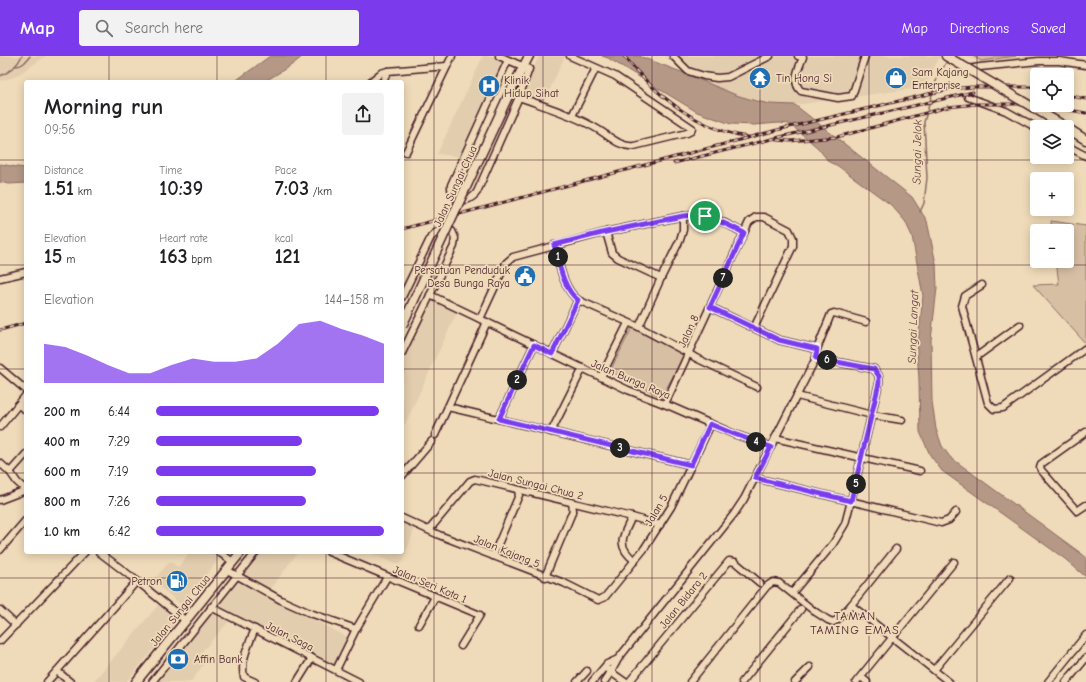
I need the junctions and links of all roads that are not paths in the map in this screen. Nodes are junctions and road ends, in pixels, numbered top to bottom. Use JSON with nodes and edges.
{"nodes":[{"id":1,"x":452,"y":56,"type":"edge"},
{"id":2,"x":499,"y":56,"type":"edge"},
{"id":3,"x":529,"y":56,"type":"edge"},
{"id":4,"x":570,"y":56,"type":"edge"},
{"id":5,"x":672,"y":56,"type":"edge"},
{"id":6,"x":770,"y":56,"type":"edge"},
{"id":7,"x":798,"y":56,"type":"edge"},
{"id":8,"x":865,"y":56,"type":"edge"},
{"id":9,"x":946,"y":56,"type":"edge"},
{"id":10,"x":508,"y":60,"type":"junction"},
{"id":11,"x":1086,"y":65,"type":"edge"},
{"id":12,"x":447,"y":66,"type":"junction"},
{"id":13,"x":523,"y":66,"type":"junction"},
{"id":14,"x":596,"y":68,"type":"junction"},
{"id":15,"x":968,"y":69,"type":"junction"},
{"id":16,"x":388,"y":72,"type":"junction"},
{"id":17,"x":373,"y":80,"type":"edge"},
{"id":18,"x":384,"y":80,"type":"edge"},
{"id":19,"x":968,"y":97,"type":"dead end"},
{"id":20,"x":519,"y":98,"type":"junction"},
{"id":21,"x":572,"y":116,"type":"junction"},
{"id":22,"x":1054,"y":120,"type":"edge"},
{"id":23,"x":1030,"y":124,"type":"edge"},
{"id":24,"x":1074,"y":132,"type":"edge"},
{"id":25,"x":1086,"y":140,"type":"edge"},
{"id":26,"x":1074,"y":150,"type":"edge"},
{"id":27,"x":406,"y":152,"type":"dead end"},
{"id":28,"x":1086,"y":156,"type":"edge"},
{"id":29,"x":683,"y":216,"type":"junction"},
{"id":30,"x":606,"y":232,"type":"junction"},
{"id":31,"x":744,"y":233,"type":"junction"},
{"id":32,"x":554,"y":245,"type":"junction"},
{"id":33,"x":24,"y":272,"type":"edge"},
{"id":34,"x":0,"y":278,"type":"edge"},
{"id":35,"x":661,"y":278,"type":"junction"},
{"id":36,"x":982,"y":285,"type":"dead end"},
{"id":37,"x":404,"y":293,"type":"edge"},
{"id":38,"x":430,"y":295,"type":"junction"},
{"id":39,"x":578,"y":300,"type":"junction"},
{"id":40,"x":710,"y":307,"type":"junction"},
{"id":41,"x":480,"y":319,"type":"junction"},
{"id":42,"x":404,"y":322,"type":"edge"},
{"id":43,"x":487,"y":322,"type":"junction"},
{"id":44,"x":628,"y":322,"type":"junction"},
{"id":45,"x":866,"y":322,"type":"dead end"},
{"id":46,"x":1020,"y":326,"type":"dead end"},
{"id":47,"x":639,"y":328,"type":"junction"},
{"id":48,"x":754,"y":328,"type":"junction"},
{"id":49,"x":534,"y":345,"type":"junction"},
{"id":50,"x":1086,"y":348,"type":"edge"},
{"id":51,"x":404,"y":349,"type":"edge"},
{"id":52,"x":817,"y":349,"type":"junction"},
{"id":53,"x":688,"y":353,"type":"junction"},
{"id":54,"x":552,"y":354,"type":"junction"},
{"id":55,"x":976,"y":356,"type":"junction"},
{"id":56,"x":816,"y":358,"type":"junction"},
{"id":57,"x":0,"y":368,"type":"edge"},
{"id":58,"x":583,"y":368,"type":"junction"},
{"id":59,"x":601,"y":377,"type":"junction"},
{"id":60,"x":757,"y":387,"type":"dead end"},
{"id":61,"x":24,"y":388,"type":"edge"},
{"id":62,"x":796,"y":396,"type":"junction"},
{"id":63,"x":24,"y":398,"type":"edge"},
{"id":64,"x":665,"y":404,"type":"junction"},
{"id":65,"x":18,"y":405,"type":"junction"},
{"id":66,"x":448,"y":407,"type":"junction"},
{"id":67,"x":24,"y":409,"type":"edge"},
{"id":68,"x":872,"y":415,"type":"junction"},
{"id":69,"x":499,"y":419,"type":"junction"},
{"id":70,"x":902,"y":420,"type":"dead end"},
{"id":71,"x":710,"y":424,"type":"junction"},
{"id":72,"x":0,"y":427,"type":"edge"},
{"id":73,"x":551,"y":432,"type":"junction"},
{"id":74,"x":1085,"y":435,"type":"edge"},
{"id":75,"x":775,"y":438,"type":"junction"},
{"id":76,"x":771,"y":447,"type":"junction"},
{"id":77,"x":24,"y":456,"type":"edge"},
{"id":78,"x":862,"y":458,"type":"junction"},
{"id":79,"x":0,"y":463,"type":"edge"},
{"id":80,"x":691,"y":465,"type":"junction"},
{"id":81,"x":920,"y":471,"type":"dead end"},
{"id":82,"x":10,"y":472,"type":"junction"},
{"id":83,"x":404,"y":474,"type":"edge"},
{"id":84,"x":755,"y":478,"type":"junction"},
{"id":85,"x":24,"y":488,"type":"edge"},
{"id":86,"x":518,"y":490,"type":"junction"},
{"id":87,"x":24,"y":491,"type":"edge"},
{"id":88,"x":0,"y":500,"type":"edge"},
{"id":89,"x":851,"y":501,"type":"junction"},
{"id":90,"x":572,"y":503,"type":"junction"},
{"id":91,"x":1086,"y":505,"type":"edge"},
{"id":92,"x":956,"y":512,"type":"dead end"},
{"id":93,"x":632,"y":517,"type":"junction"},
{"id":94,"x":404,"y":519,"type":"edge"},
{"id":95,"x":24,"y":522,"type":"edge"},
{"id":96,"x":660,"y":525,"type":"junction"},
{"id":97,"x":429,"y":530,"type":"junction"},
{"id":98,"x":0,"y":550,"type":"edge"},
{"id":99,"x":896,"y":550,"type":"dead end"},
{"id":100,"x":83,"y":554,"type":"edge"},
{"id":101,"x":102,"y":554,"type":"edge"},
{"id":102,"x":222,"y":554,"type":"edge"},
{"id":103,"x":239,"y":554,"type":"edge"},
{"id":104,"x":254,"y":554,"type":"edge"},
{"id":105,"x":334,"y":554,"type":"edge"},
{"id":106,"x":493,"y":556,"type":"junction"},
{"id":107,"x":635,"y":561,"type":"junction"},
{"id":108,"x":233,"y":562,"type":"junction"},
{"id":109,"x":954,"y":562,"type":"dead end"},
{"id":110,"x":227,"y":570,"type":"junction"},
{"id":111,"x":237,"y":575,"type":"junction"},
{"id":112,"x":387,"y":577,"type":"junction"},
{"id":113,"x":545,"y":577,"type":"junction"},
{"id":114,"x":1010,"y":578,"type":"dead end"},
{"id":115,"x":137,"y":581,"type":"junction"},
{"id":116,"x":760,"y":583,"type":"dead end"},
{"id":117,"x":792,"y":593,"type":"junction"},
{"id":118,"x":435,"y":597,"type":"junction"},
{"id":119,"x":604,"y":597,"type":"joint"},
{"id":120,"x":851,"y":605,"type":"junction"},
{"id":121,"x":211,"y":607,"type":"junction"},
{"id":122,"x":801,"y":609,"type":"dead end"},
{"id":123,"x":0,"y":610,"type":"edge"},
{"id":124,"x":186,"y":621,"type":"junction"},
{"id":125,"x":16,"y":625,"type":"junction"},
{"id":126,"x":419,"y":625,"type":"dead end"},
{"id":127,"x":255,"y":629,"type":"junction"},
{"id":128,"x":356,"y":629,"type":"junction"},
{"id":129,"x":1086,"y":635,"type":"edge"},
{"id":130,"x":893,"y":637,"type":"junction"},
{"id":131,"x":0,"y":641,"type":"edge"},
{"id":132,"x":461,"y":646,"type":"dead end"},
{"id":133,"x":312,"y":658,"type":"junction"},
{"id":134,"x":1086,"y":658,"type":"edge"},
{"id":135,"x":618,"y":659,"type":"junction"},
{"id":136,"x":810,"y":666,"type":"dead end"},
{"id":137,"x":149,"y":667,"type":"junction"},
{"id":138,"x":604,"y":668,"type":"junction"},
{"id":139,"x":336,"y":670,"type":"junction"},
{"id":140,"x":934,"y":670,"type":"junction"},
{"id":141,"x":57,"y":671,"type":"junction"},
{"id":142,"x":587,"y":671,"type":"dead end"},
{"id":143,"x":611,"y":672,"type":"junction"},
{"id":144,"x":158,"y":674,"type":"junction"},
{"id":145,"x":858,"y":679,"type":"edge"},
{"id":146,"x":252,"y":681,"type":"edge"},
{"id":147,"x":694,"y":681,"type":"edge"},
{"id":148,"x":47,"y":682,"type":"edge"},
{"id":149,"x":70,"y":682,"type":"edge"},
{"id":150,"x":136,"y":682,"type":"edge"},
{"id":151,"x":152,"y":682,"type":"edge"},
{"id":152,"x":297,"y":682,"type":"edge"},
{"id":153,"x":359,"y":682,"type":"edge"},
{"id":154,"x":578,"y":682,"type":"edge"},
{"id":155,"x":592,"y":682,"type":"edge"},
{"id":156,"x":604,"y":682,"type":"edge"},
{"id":157,"x":625,"y":682,"type":"edge"},
{"id":158,"x":629,"y":682,"type":"edge"},
{"id":159,"x":742,"y":682,"type":"edge"},
{"id":160,"x":795,"y":682,"type":"edge"},
{"id":161,"x":867,"y":682,"type":"edge"},
{"id":162,"x":949,"y":682,"type":"edge"},
{"id":163,"x":1048,"y":682,"type":"edge"},
{"id":164,"x":1066,"y":682,"type":"edge"}],
"edges":[{"from":1,"to":12,"type":"street"},
{"from":2,"to":10,"type":"street"},
{"from":3,"to":13,"type":"main road","name":"Jalan Sungai Chua"},
{"from":4,"to":14,"type":"street"},
{"from":5,"to":6,"type":"street"},
{"from":7,"to":8,"type":"street"},
{"from":9,"to":15,"type":"main road"},
{"from":10,"to":13,"type":"street"},
{"from":10,"to":20,"type":"street"},
{"from":11,"to":15,"type":"street"},
{"from":12,"to":16,"type":"street"},
{"from":12,"to":27,"type":"street"},
{"from":13,"to":20,"type":"street"},
{"from":13,"to":42,"type":"main road","name":"Jalan Sungai Chua","bridge":true},
{"from":14,"to":21,"type":"street"},
{"from":14,"to":21,"type":"street"},
{"from":15,"to":22,"type":"main road","bridge":true},
{"from":16,"to":17,"type":"street"},
{"from":16,"to":18,"type":"street"},
{"from":19,"to":23,"type":"street"},
{"from":20,"to":21,"type":"street"},
{"from":24,"to":25,"type":"main road"},
{"from":26,"to":28,"type":"street"},
{"from":29,"to":30,"type":"street"},
{"from":29,"to":31,"type":"street"},
{"from":29,"to":35,"type":"street"},
{"from":30,"to":32,"type":"street"},
{"from":30,"to":35,"type":"street"},
{"from":31,"to":40,"type":"street","name":"Jalan 8"},
{"from":31,"to":48,"type":"street","name":"Jalan 8"},
{"from":32,"to":39,"type":"street"},
{"from":32,"to":41,"type":"street"},
{"from":33,"to":34,"type":"street"},
{"from":35,"to":47,"type":"street"},
{"from":36,"to":55,"type":"street"},
{"from":37,"to":38,"type":"street"},
{"from":38,"to":41,"type":"street","name":"Jalan Bunga Raya"},
{"from":38,"to":51,"type":"street"},
{"from":39,"to":44,"type":"street"},
{"from":39,"to":54,"type":"street"},
{"from":40,"to":48,"type":"street"},
{"from":40,"to":53,"type":"street","name":"Jalan 8"},
{"from":41,"to":43,"type":"street","name":"Jalan Bunga Raya"},
{"from":43,"to":49,"type":"street","name":"Jalan Bunga Raya"},
{"from":43,"to":66,"type":"street"},
{"from":44,"to":47,"type":"street"},
{"from":44,"to":59,"type":"street"},
{"from":45,"to":52,"type":"street"},
{"from":46,"to":55,"type":"street"},
{"from":47,"to":53,"type":"street"},
{"from":48,"to":52,"type":"street"},
{"from":49,"to":54,"type":"street","name":"Jalan Bunga Raya"},
{"from":49,"to":69,"type":"street"},
{"from":50,"to":55,"type":"street"},
{"from":52,"to":56,"type":"street"},
{"from":53,"to":60,"type":"street"},
{"from":53,"to":64,"type":"street","name":"Jalan 8"},
{"from":54,"to":58,"type":"street","name":"Jalan Bunga Raya"},
{"from":56,"to":62,"type":"street"},
{"from":56,"to":68,"type":"street"},
{"from":57,"to":61,"type":"street"},
{"from":58,"to":59,"type":"street","name":"Jalan Bunga Raya"},
{"from":58,"to":73,"type":"street"},
{"from":59,"to":64,"type":"street","name":"Jalan Bunga Raya"},
{"from":62,"to":68,"type":"street"},
{"from":62,"to":75,"type":"street"},
{"from":63,"to":65,"type":"street"},
{"from":64,"to":71,"type":"street","name":"Jalan Bunga Raya"},
{"from":65,"to":67,"type":"street"},
{"from":65,"to":72,"type":"street"},
{"from":66,"to":69,"type":"street"},
{"from":66,"to":83,"type":"street"},
{"from":68,"to":70,"type":"street"},
{"from":68,"to":78,"type":"street"},
{"from":69,"to":73,"type":"street"},
{"from":71,"to":76,"type":"street","name":"Jalan Bunga Raya"},
{"from":71,"to":80,"type":"street","name":"Jalan 5"},
{"from":73,"to":80,"type":"street"},
{"from":74,"to":91,"type":"street"},
{"from":75,"to":76,"type":"street"},
{"from":75,"to":78,"type":"street"},
{"from":76,"to":84,"type":"street"},
{"from":77,"to":82,"type":"street"},
{"from":78,"to":81,"type":"street"},
{"from":78,"to":89,"type":"street"},
{"from":79,"to":82,"type":"street"},
{"from":80,"to":96,"type":"street","name":"Jalan 5"},
{"from":82,"to":85,"type":"street"},
{"from":84,"to":89,"type":"street"},
{"from":84,"to":135,"type":"street"},
{"from":86,"to":90,"type":"street","name":"Jalan Sungai Chua 2"},
{"from":86,"to":97,"type":"street","name":"Jalan Sungai Chua 2"},
{"from":86,"to":106,"type":"street"},
{"from":87,"to":88,"type":"street"},
{"from":89,"to":92,"type":"street"},
{"from":89,"to":117,"type":"street"},
{"from":90,"to":93,"type":"street","name":"Jalan Sungai Chua 2"},
{"from":90,"to":113,"type":"street"},
{"from":93,"to":96,"type":"street","name":"Jalan Sungai Chua 2"},
{"from":93,"to":107,"type":"street"},
{"from":94,"to":97,"type":"street","name":"Jalan Kajang 5"},
{"from":95,"to":98,"type":"street"},
{"from":96,"to":107,"type":"street","name":"Jalan 5"},
{"from":97,"to":106,"type":"street","name":"Jalan Kajang 5"},
{"from":99,"to":120,"type":"street"},
{"from":100,"to":125,"type":"street"},
{"from":101,"to":115,"type":"street"},
{"from":102,"to":108,"type":"street"},
{"from":103,"to":108,"type":"main road","name":"Jalan Sungai Chua"},
{"from":104,"to":111,"type":"street"},
{"from":105,"to":112,"type":"street","name":"Jalan Seri Kota 1"},
{"from":106,"to":113,"type":"street","name":"Jalan Kajang 5"},
{"from":107,"to":119,"type":"street","name":"Jalan 5"},
{"from":108,"to":110,"type":"main road","name":"Jalan Sungai Chua"},
{"from":109,"to":130,"type":"street"},
{"from":110,"to":111,"type":"street"},
{"from":110,"to":124,"type":"main road","name":"Jalan Sungai Chua"},
{"from":111,"to":121,"type":"street"},
{"from":111,"to":128,"type":"street"},
{"from":112,"to":118,"type":"street","name":"Jalan Seri Kota 1"},
{"from":112,"to":128,"type":"street"},
{"from":113,"to":119,"type":"street","name":"Jalan Kajang 5"},
{"from":114,"to":140,"type":"street"},
{"from":115,"to":124,"type":"street"},
{"from":115,"to":141,"type":"street"},
{"from":116,"to":158,"type":"street","name":"Jalan Bidara 2"},
{"from":117,"to":120,"type":"street"},
{"from":117,"to":147,"type":"street"},
{"from":118,"to":126,"type":"street"},
{"from":118,"to":132,"type":"street","name":"Jalan Seri Kota 1"},
{"from":120,"to":130,"type":"street"},
{"from":121,"to":127,"type":"street","name":"Jalan Saga"},
{"from":121,"to":144,"type":"street"},
{"from":122,"to":159,"type":"street"},
{"from":123,"to":125,"type":"street"},
{"from":124,"to":137,"type":"main road","name":"Jalan Sungai Chua"},
{"from":125,"to":131,"type":"street"},
{"from":127,"to":133,"type":"street","name":"Jalan Saga"},
{"from":127,"to":146,"type":"street"},
{"from":128,"to":139,"type":"street"},
{"from":129,"to":163,"type":"street"},
{"from":130,"to":140,"type":"street"},
{"from":130,"to":145,"type":"street"},
{"from":133,"to":139,"type":"street","name":"Jalan Saga"},
{"from":133,"to":152,"type":"street"},
{"from":134,"to":164,"type":"street"},
{"from":135,"to":138,"type":"street"},
{"from":135,"to":143,"type":"street"},
{"from":136,"to":160,"type":"street"},
{"from":137,"to":144,"type":"street"},
{"from":137,"to":150,"type":"main road","name":"Jalan Sungai Chua"},
{"from":138,"to":143,"type":"street"},
{"from":138,"to":155,"type":"street"},
{"from":139,"to":153,"type":"street","name":"Jalan Saga"},
{"from":140,"to":162,"type":"street"},
{"from":141,"to":148,"type":"street"},
{"from":141,"to":149,"type":"street"},
{"from":142,"to":154,"type":"street"},
{"from":143,"to":156,"type":"street"},
{"from":143,"to":157,"type":"street"},
{"from":144,"to":151,"type":"street"},
{"from":145,"to":161,"type":"street"}]}
